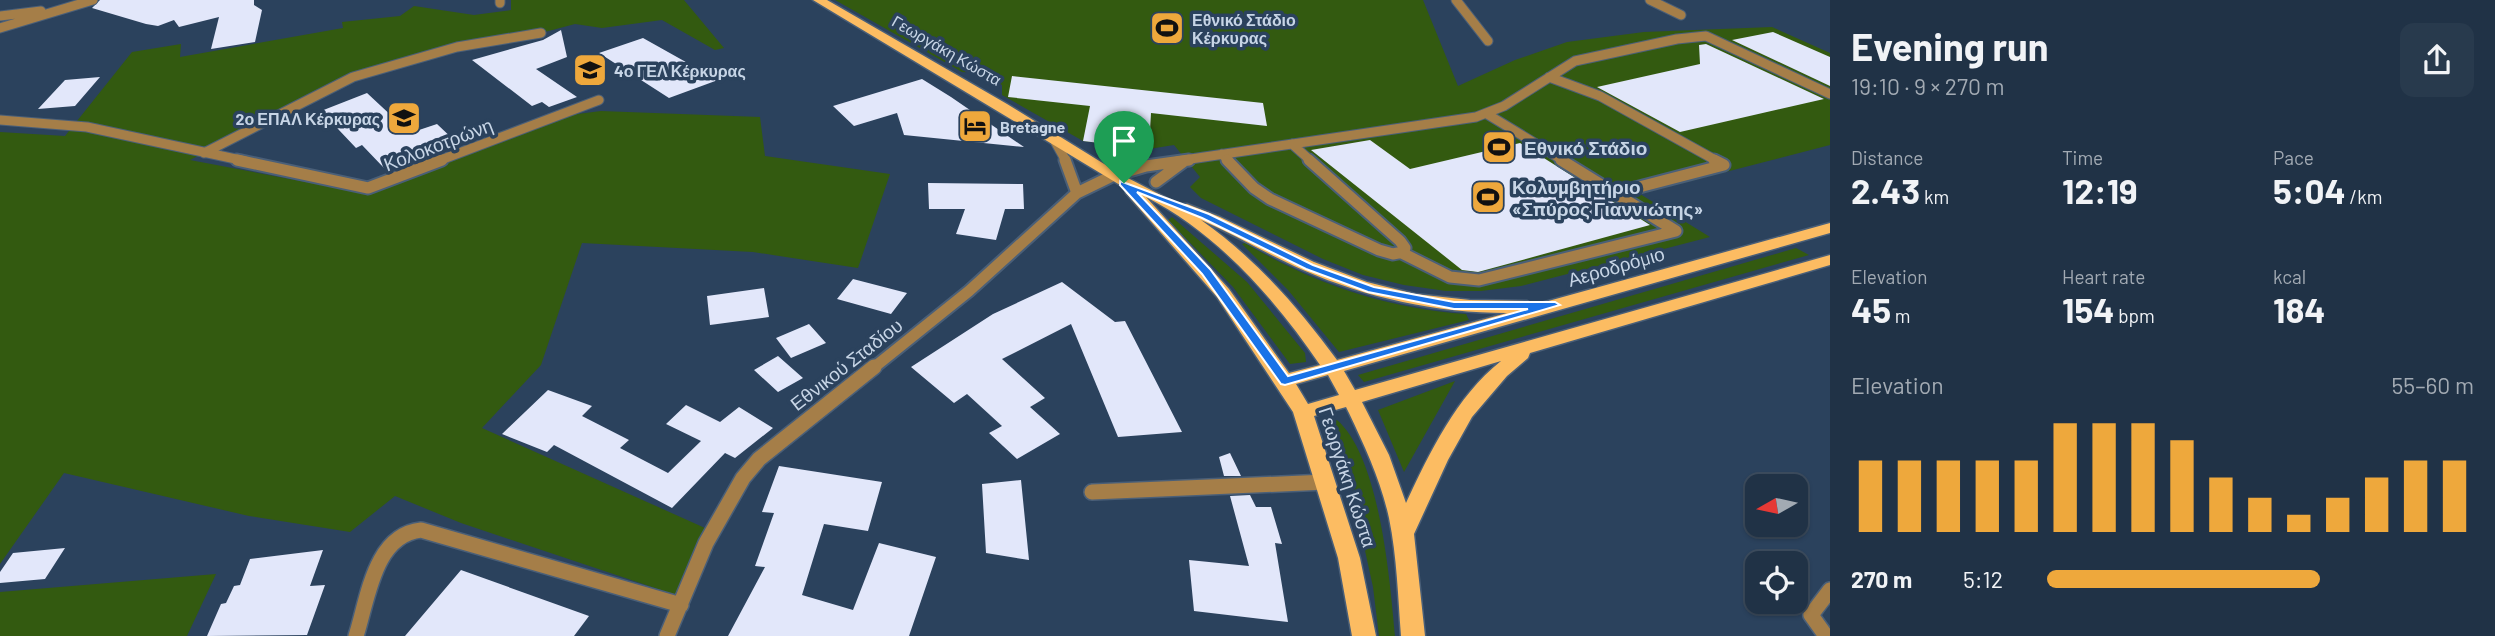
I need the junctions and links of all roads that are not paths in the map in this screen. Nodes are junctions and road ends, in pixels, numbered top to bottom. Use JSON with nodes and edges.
{"nodes":[{"id":1,"x":93,"y":0,"type":"edge"},
{"id":2,"x":819,"y":0,"type":"edge"},
{"id":3,"x":1456,"y":0,"type":"edge"},
{"id":4,"x":1650,"y":0,"type":"edge"},
{"id":5,"x":57,"y":11,"type":"junction"},
{"id":6,"x":1681,"y":15,"type":"dead end"},
{"id":7,"x":0,"y":16,"type":"edge"},
{"id":8,"x":0,"y":28,"type":"edge"},
{"id":9,"x":541,"y":33,"type":"dead end"},
{"id":10,"x":1488,"y":41,"type":"dead end"},
{"id":11,"x":1549,"y":77,"type":"junction"},
{"id":12,"x":1830,"y":94,"type":"edge"},
{"id":13,"x":599,"y":100,"type":"dead end"},
{"id":14,"x":1487,"y":114,"type":"junction"},
{"id":15,"x":0,"y":120,"type":"edge"},
{"id":16,"x":1052,"y":136,"type":"junction"},
{"id":17,"x":1292,"y":144,"type":"junction"},
{"id":18,"x":204,"y":153,"type":"junction"},
{"id":19,"x":1222,"y":154,"type":"junction"},
{"id":20,"x":1186,"y":160,"type":"junction"},
{"id":21,"x":1118,"y":179,"type":"junction"},
{"id":22,"x":1156,"y":183,"type":"dead end"},
{"id":23,"x":1077,"y":193,"type":"junction"},
{"id":24,"x":1616,"y":193,"type":"junction"},
{"id":25,"x":1163,"y":201,"type":"junction"},
{"id":26,"x":1830,"y":228,"type":"edge"},
{"id":27,"x":1402,"y":253,"type":"junction"},
{"id":28,"x":1830,"y":260,"type":"edge"},
{"id":29,"x":1555,"y":305,"type":"junction"},
{"id":30,"x":1534,"y":346,"type":"junction"},
{"id":31,"x":1333,"y":368,"type":"junction"},
{"id":32,"x":1285,"y":381,"type":"junction"},
{"id":33,"x":1353,"y":399,"type":"junction"},
{"id":34,"x":1303,"y":412,"type":"junction"},
{"id":35,"x":1326,"y":482,"type":"junction"},
{"id":36,"x":1092,"y":492,"type":"dead end"},
{"id":37,"x":1403,"y":534,"type":"junction"},
{"id":38,"x":1830,"y":590,"type":"edge"},
{"id":39,"x":681,"y":605,"type":"junction"},
{"id":40,"x":356,"y":636,"type":"edge"},
{"id":41,"x":667,"y":636,"type":"edge"},
{"id":42,"x":1364,"y":636,"type":"edge"},
{"id":43,"x":1413,"y":636,"type":"edge"},
{"id":44,"x":1826,"y":636,"type":"edge"}],
"edges":[{"from":1,"to":5,"type":"street"},
{"from":2,"to":16,"type":"main road","name":"Γεωργάκη Κώστα"},
{"from":3,"to":10,"type":"street"},
{"from":4,"to":6,"type":"street"},
{"from":5,"to":7,"type":"street"},
{"from":5,"to":8,"type":"street"},
{"from":9,"to":18,"type":"street"},
{"from":11,"to":12,"type":"street"},
{"from":11,"to":14,"type":"street"},
{"from":11,"to":24,"type":"street"},
{"from":13,"to":18,"type":"street","name":"Κολοκοτρώνη"},
{"from":14,"to":17,"type":"street"},
{"from":14,"to":24,"type":"street"},
{"from":15,"to":18,"type":"street","name":"Κολοκοτρώνη"},
{"from":16,"to":21,"type":"main road","name":"Γεωργάκη Κώστα"},
{"from":16,"to":23,"type":"street"},
{"from":17,"to":19,"type":"street"},
{"from":17,"to":27,"type":"street"},
{"from":19,"to":20,"type":"street"},
{"from":19,"to":27,"type":"street"},
{"from":20,"to":21,"type":"street"},
{"from":20,"to":22,"type":"street"},
{"from":21,"to":23,"type":"street","name":"Εθνικού Σταδίου"},
{"from":21,"to":25,"type":"main road","name":"Γεωργάκη Κώστα"},
{"from":21,"to":32,"type":"main road","name":"Γεωργάκη Κώστα"},
{"from":23,"to":39,"type":"street","name":"Εθνικού Σταδίου"},
{"from":24,"to":27,"type":"street"},
{"from":25,"to":29,"type":"main road"},
{"from":25,"to":31,"type":"main road","name":"Γεωργάκη Κώστα"},
{"from":26,"to":29,"type":"main road","name":"Αεροδρόμιο"},
{"from":28,"to":30,"type":"main road"},
{"from":29,"to":31,"type":"main road","name":"Αεροδρόμιο"},
{"from":30,"to":33,"type":"main road"},
{"from":30,"to":37,"type":"main road"},
{"from":31,"to":32,"type":"main road","name":"Αεροδρόμιο"},
{"from":31,"to":33,"type":"main road","name":"Γεωργάκη Κώστα"},
{"from":32,"to":34,"type":"main road","name":"Γεωργάκη Κώστα"},
{"from":33,"to":34,"type":"main road"},
{"from":33,"to":37,"type":"main road","name":"Γεωργάκη Κώστα"},
{"from":34,"to":35,"type":"main road","name":"Γεωργάκη Κώστα"},
{"from":35,"to":36,"type":"street"},
{"from":35,"to":42,"type":"main road","name":"Γεωργάκη Κώστα"},
{"from":37,"to":43,"type":"main road","name":"Γεωργάκη Κώστα"},
{"from":38,"to":44,"type":"street"},
{"from":39,"to":40,"type":"street"},
{"from":39,"to":41,"type":"street","name":"Εθνικού Σταδίου"}]}
